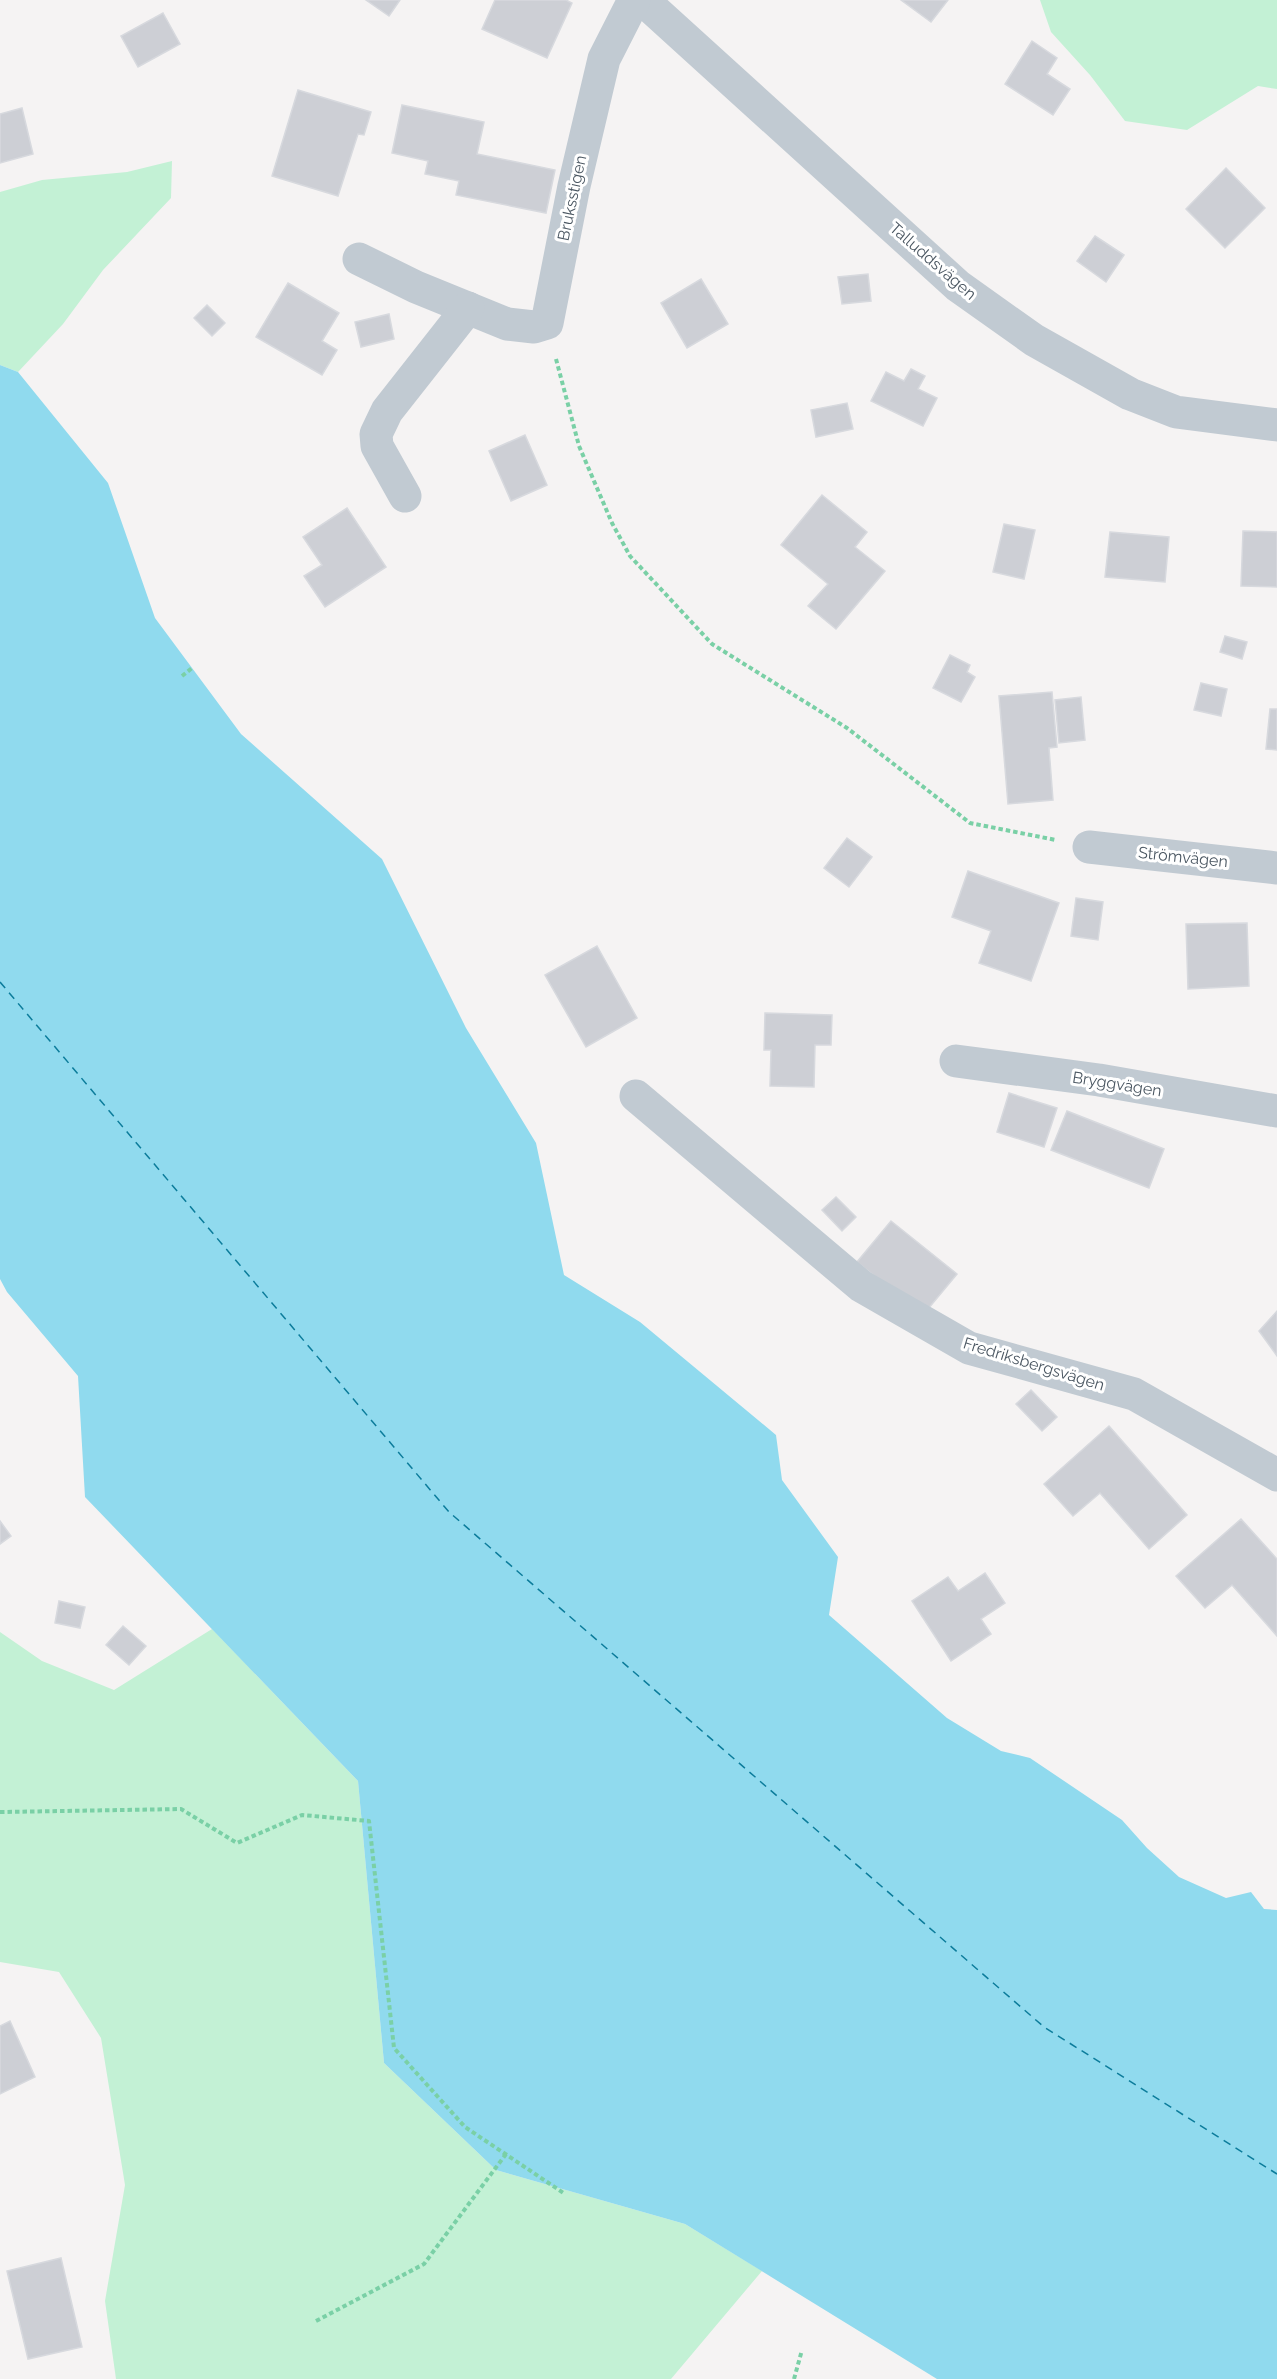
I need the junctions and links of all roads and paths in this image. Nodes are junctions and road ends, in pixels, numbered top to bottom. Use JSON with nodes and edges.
{"nodes":[{"id":1,"x":634,"y":0,"type":"edge"},
{"id":2,"x":644,"y":0,"type":"edge"},
{"id":3,"x":359,"y":259,"type":"dead end"},
{"id":4,"x":468,"y":308,"type":"junction"},
{"id":5,"x":547,"y":322,"type":"junction"},
{"id":6,"x":1277,"y":425,"type":"edge"},
{"id":7,"x":405,"y":496,"type":"dead end"},
{"id":8,"x":192,"y":668,"type":"dead end"},
{"id":9,"x":182,"y":676,"type":"dead end"},
{"id":10,"x":1089,"y":846,"type":"joint"},
{"id":11,"x":1277,"y":868,"type":"edge"},
{"id":12,"x":956,"y":1062,"type":"dead end"},
{"id":13,"x":636,"y":1096,"type":"dead end"},
{"id":14,"x":1277,"y":1111,"type":"edge"},
{"id":15,"x":1277,"y":1474,"type":"edge"},
{"id":16,"x":0,"y":1812,"type":"edge"},
{"id":17,"x":506,"y":2154,"type":"junction"},
{"id":18,"x":565,"y":2194,"type":"dead end"},
{"id":19,"x":316,"y":2321,"type":"dead end"},
{"id":20,"x":802,"y":2350,"type":"dead end"},
{"id":21,"x":794,"y":2379,"type":"edge"}],
"edges":[{"from":1,"to":5,"type":"street","name":"Bruksstigen"},
{"from":2,"to":6,"type":"street","name":"Talluddsvägen"},
{"from":3,"to":4,"type":"street"},
{"from":4,"to":5,"type":"street"},
{"from":4,"to":7,"type":"street"},
{"from":5,"to":10,"type":"path"},
{"from":8,"to":9,"type":"path"},
{"from":10,"to":11,"type":"street","name":"Strömvägen"},
{"from":12,"to":14,"type":"street","name":"Bryggvägen"},
{"from":13,"to":15,"type":"street","name":"Fredriksbergsvägen"},
{"from":16,"to":17,"type":"path"},
{"from":17,"to":18,"type":"path"},
{"from":17,"to":19,"type":"path"},
{"from":20,"to":21,"type":"path"}]}
